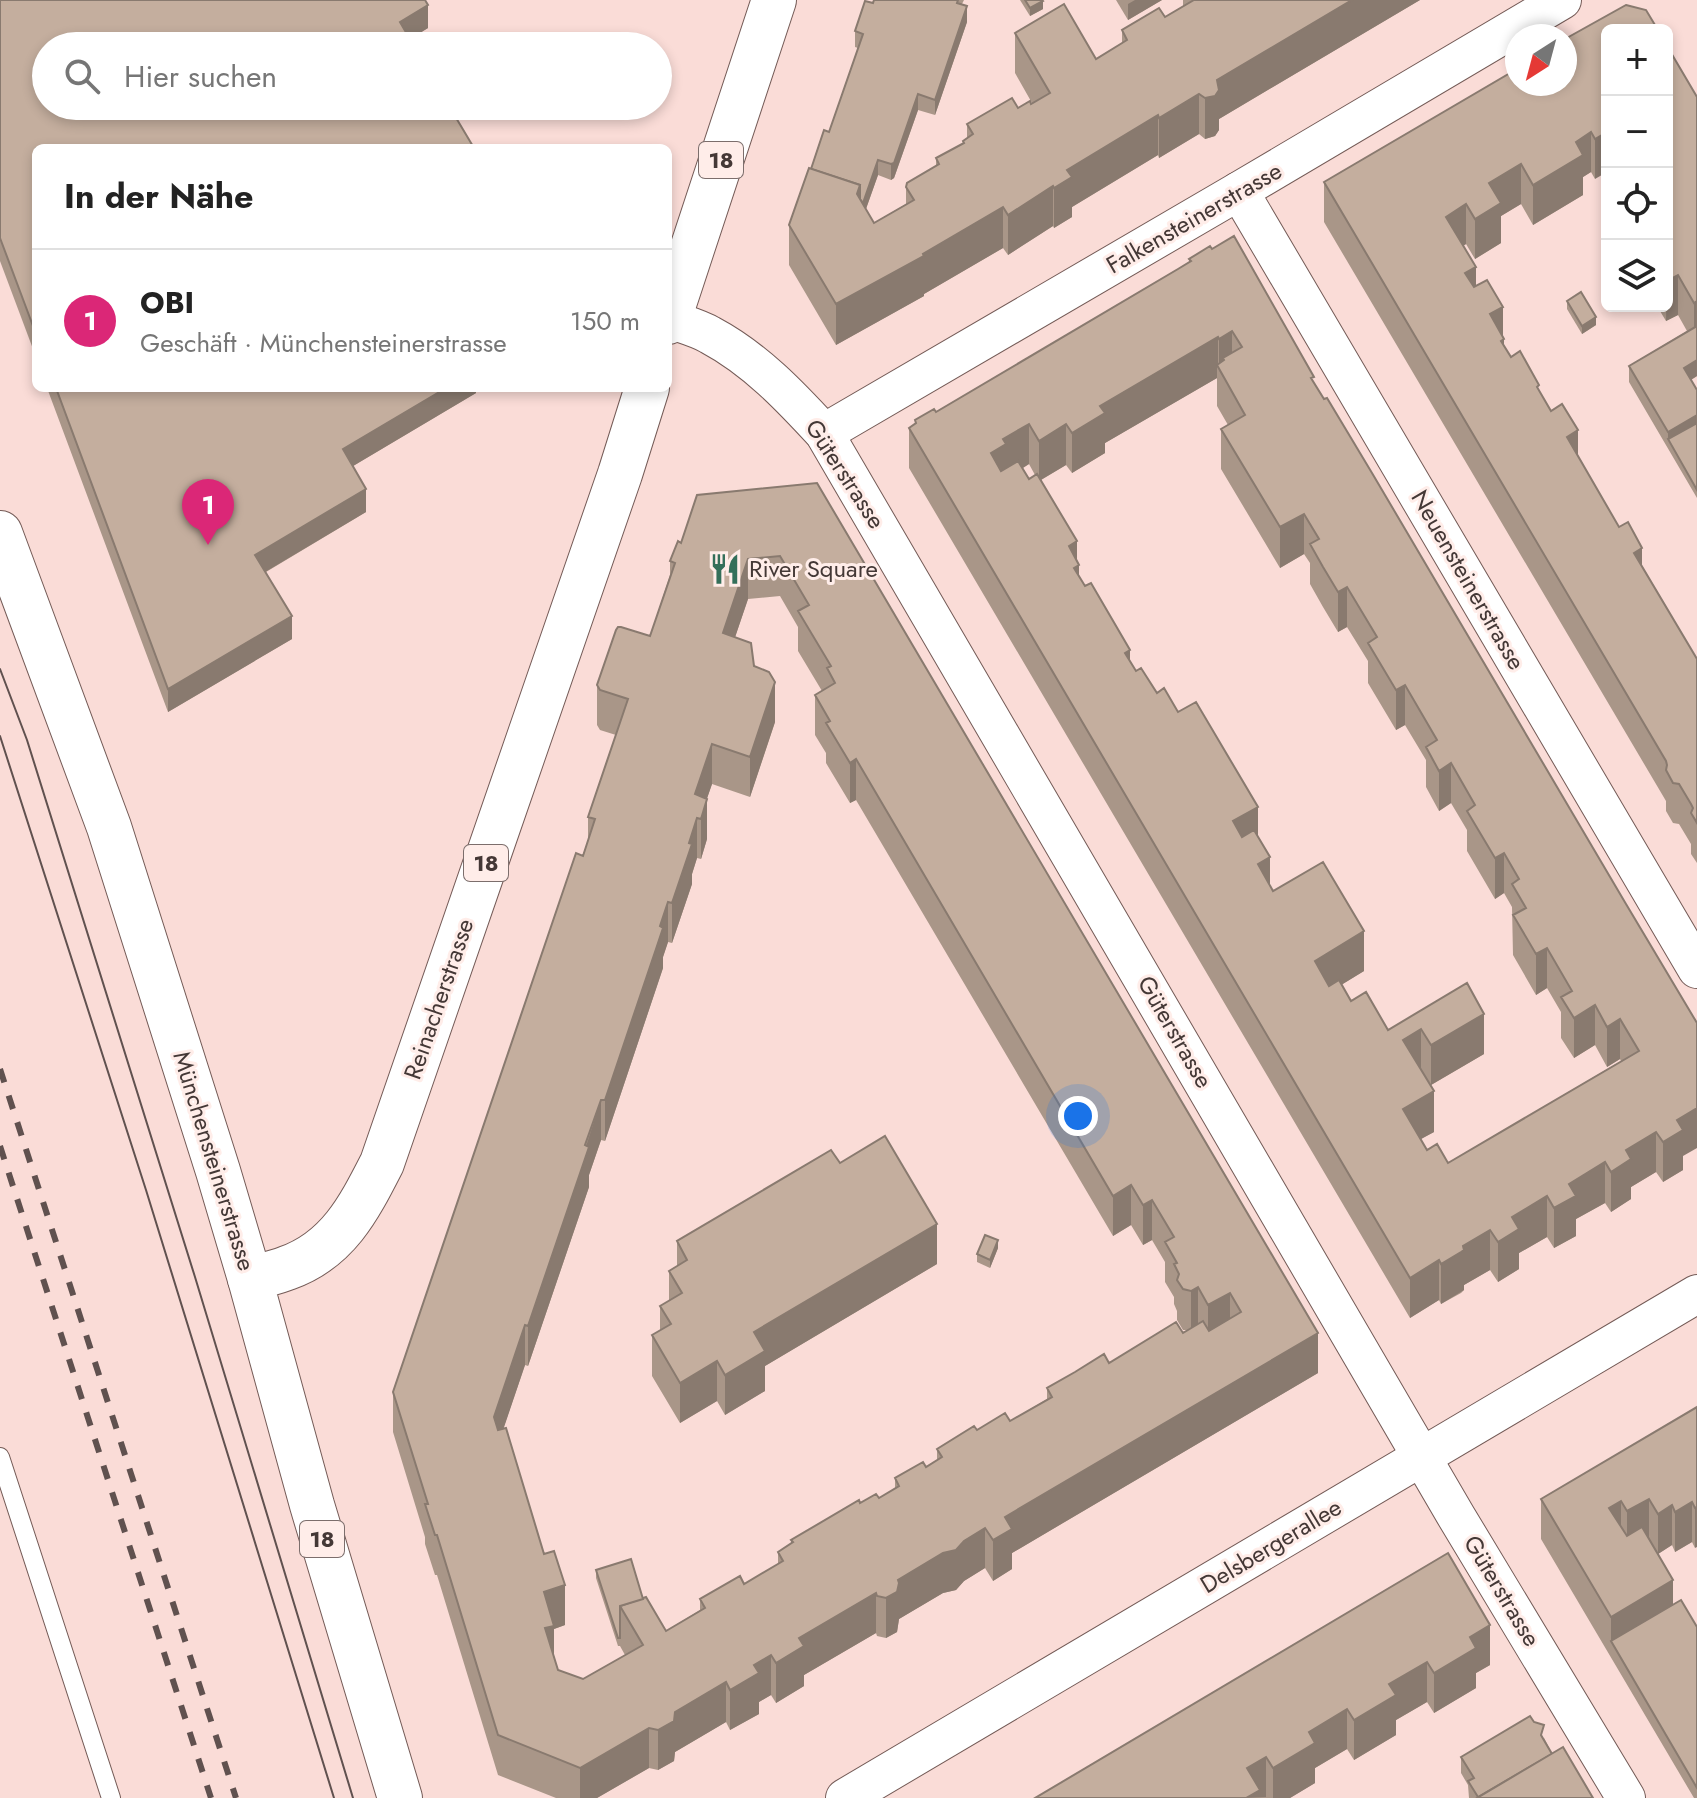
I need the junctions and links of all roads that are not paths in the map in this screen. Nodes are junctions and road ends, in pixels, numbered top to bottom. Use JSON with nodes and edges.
{"nodes":[{"id":1,"x":774,"y":0,"type":"edge"},
{"id":2,"x":1562,"y":0,"type":"edge"},
{"id":3,"x":1239,"y":191,"type":"junction"},
{"id":4,"x":672,"y":309,"type":"edge"},
{"id":5,"x":672,"y":322,"type":"edge"},
{"id":6,"x":646,"y":392,"type":"edge"},
{"id":7,"x":824,"y":433,"type":"junction"},
{"id":8,"x":0,"y":533,"type":"edge"},
{"id":9,"x":1697,"y":969,"type":"edge"},
{"id":10,"x":250,"y":1279,"type":"junction"},
{"id":11,"x":1697,"y":1294,"type":"edge"},
{"id":12,"x":1422,"y":1456,"type":"junction"},
{"id":13,"x":0,"y":1457,"type":"edge"},
{"id":14,"x":111,"y":1798,"type":"edge"},
{"id":15,"x":400,"y":1798,"type":"edge"},
{"id":16,"x":845,"y":1798,"type":"edge"},
{"id":17,"x":1626,"y":1798,"type":"edge"}],
"edges":[{"from":1,"to":4,"type":"main road","number":"18"},
{"from":2,"to":3,"type":"street","name":"Falkensteinerstrasse"},
{"from":3,"to":7,"type":"street","name":"Falkensteinerstrasse"},
{"from":3,"to":9,"type":"street","name":"Neuensteinerstrasse"},
{"from":5,"to":7,"type":"street","name":"Güterstrasse"},
{"from":6,"to":10,"type":"main road","name":"Reinacherstrasse","number":"18"},
{"from":7,"to":12,"type":"street","name":"Güterstrasse"},
{"from":8,"to":10,"type":"main road","name":"Münchensteinerstrasse"},
{"from":10,"to":15,"type":"main road","name":"Münchensteinerstrasse","number":"18"},
{"from":11,"to":12,"type":"street","name":"Delsbergerallee"},
{"from":12,"to":16,"type":"street","name":"Delsbergerallee"},
{"from":12,"to":17,"type":"street","name":"Güterstrasse"},
{"from":13,"to":14,"type":"lane"}]}
